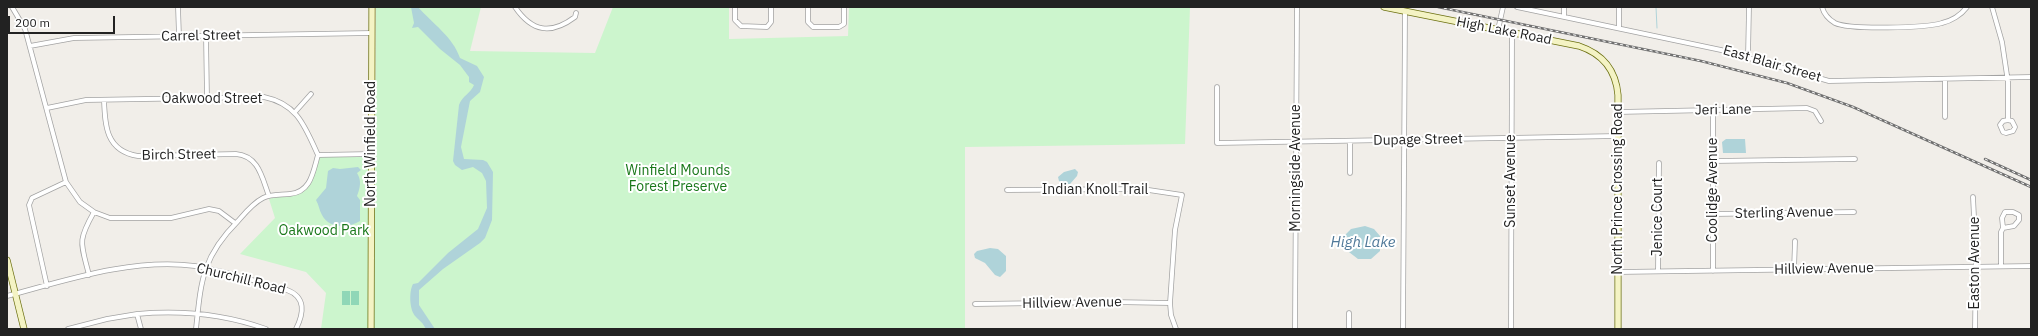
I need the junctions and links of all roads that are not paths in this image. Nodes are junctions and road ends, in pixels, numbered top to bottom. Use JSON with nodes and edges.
{"nodes":[{"id":1,"x":12,"y":7,"type":"edge"},
{"id":2,"x":178,"y":7,"type":"edge"},
{"id":3,"x":372,"y":7,"type":"edge"},
{"id":4,"x":515,"y":7,"type":"edge"},
{"id":5,"x":735,"y":7,"type":"edge"},
{"id":6,"x":771,"y":7,"type":"edge"},
{"id":7,"x":808,"y":7,"type":"edge"},
{"id":8,"x":844,"y":7,"type":"edge"},
{"id":9,"x":1297,"y":7,"type":"edge"},
{"id":10,"x":1384,"y":7,"type":"edge"},
{"id":11,"x":1503,"y":7,"type":"edge"},
{"id":12,"x":1517,"y":7,"type":"edge"},
{"id":13,"x":1564,"y":7,"type":"edge"},
{"id":14,"x":1619,"y":7,"type":"edge"},
{"id":15,"x":1749,"y":7,"type":"edge"},
{"id":16,"x":1822,"y":7,"type":"edge"},
{"id":17,"x":1967,"y":7,"type":"edge"},
{"id":18,"x":1992,"y":7,"type":"edge"},
{"id":19,"x":1405,"y":11,"type":"junction"},
{"id":20,"x":576,"y":13,"type":"dead end"},
{"id":21,"x":1564,"y":17,"type":"junction"},
{"id":22,"x":1619,"y":28,"type":"junction"},
{"id":23,"x":1498,"y":30,"type":"junction"},
{"id":24,"x":372,"y":33,"type":"junction"},
{"id":25,"x":1512,"y":33,"type":"junction"},
{"id":26,"x":178,"y":36,"type":"junction"},
{"id":27,"x":206,"y":36,"type":"junction"},
{"id":28,"x":30,"y":46,"type":"junction"},
{"id":29,"x":1598,"y":55,"type":"joint"},
{"id":30,"x":1748,"y":56,"type":"junction"},
{"id":31,"x":2031,"y":77,"type":"edge"},
{"id":32,"x":2007,"y":78,"type":"junction"},
{"id":33,"x":1946,"y":79,"type":"junction"},
{"id":34,"x":1217,"y":87,"type":"dead end"},
{"id":35,"x":311,"y":94,"type":"dead end"},
{"id":36,"x":208,"y":98,"type":"junction"},
{"id":37,"x":104,"y":100,"type":"junction"},
{"id":38,"x":47,"y":108,"type":"junction"},
{"id":39,"x":1713,"y":110,"type":"junction"},
{"id":40,"x":295,"y":112,"type":"junction"},
{"id":41,"x":1618,"y":112,"type":"junction"},
{"id":42,"x":1945,"y":117,"type":"dead end"},
{"id":43,"x":2008,"y":120,"type":"dead end"},
{"id":44,"x":1821,"y":121,"type":"dead end"},
{"id":45,"x":1618,"y":136,"type":"junction"},
{"id":46,"x":1512,"y":138,"type":"junction"},
{"id":47,"x":1404,"y":140,"type":"junction"},
{"id":48,"x":1350,"y":141,"type":"junction"},
{"id":49,"x":1296,"y":142,"type":"junction"},
{"id":50,"x":371,"y":154,"type":"junction"},
{"id":51,"x":318,"y":155,"type":"junction"},
{"id":52,"x":1854,"y":159,"type":"dead end"},
{"id":53,"x":1713,"y":161,"type":"junction"},
{"id":54,"x":1658,"y":163,"type":"dead end"},
{"id":55,"x":1350,"y":173,"type":"dead end"},
{"id":56,"x":66,"y":182,"type":"junction"},
{"id":57,"x":1007,"y":190,"type":"dead end"},
{"id":58,"x":269,"y":196,"type":"junction"},
{"id":59,"x":1973,"y":197,"type":"dead end"},
{"id":60,"x":94,"y":212,"type":"junction"},
{"id":61,"x":1854,"y":212,"type":"dead end"},
{"id":62,"x":1713,"y":214,"type":"junction"},
{"id":63,"x":235,"y":223,"type":"junction"},
{"id":64,"x":2004,"y":228,"type":"junction"},
{"id":65,"x":1795,"y":241,"type":"dead end"},
{"id":66,"x":7,"y":260,"type":"edge"},
{"id":67,"x":2001,"y":266,"type":"junction"},
{"id":68,"x":2031,"y":266,"type":"edge"},
{"id":69,"x":1976,"y":267,"type":"junction"},
{"id":70,"x":205,"y":268,"type":"junction"},
{"id":71,"x":1794,"y":270,"type":"junction"},
{"id":72,"x":1713,"y":271,"type":"junction"},
{"id":73,"x":1618,"y":272,"type":"junction"},
{"id":74,"x":1658,"y":272,"type":"junction"},
{"id":75,"x":89,"y":275,"type":"junction"},
{"id":76,"x":47,"y":286,"type":"junction"},
{"id":77,"x":16,"y":294,"type":"junction"},
{"id":78,"x":7,"y":296,"type":"edge"},
{"id":79,"x":1170,"y":303,"type":"junction"},
{"id":80,"x":975,"y":304,"type":"dead end"},
{"id":81,"x":198,"y":313,"type":"junction"},
{"id":82,"x":1349,"y":313,"type":"dead end"},
{"id":83,"x":137,"y":314,"type":"junction"},
{"id":84,"x":24,"y":329,"type":"edge"},
{"id":85,"x":68,"y":329,"type":"edge"},
{"id":86,"x":141,"y":329,"type":"edge"},
{"id":87,"x":196,"y":329,"type":"edge"},
{"id":88,"x":266,"y":329,"type":"edge"},
{"id":89,"x":296,"y":329,"type":"edge"},
{"id":90,"x":370,"y":329,"type":"edge"},
{"id":91,"x":1176,"y":329,"type":"edge"},
{"id":92,"x":1295,"y":329,"type":"edge"},
{"id":93,"x":1349,"y":329,"type":"edge"},
{"id":94,"x":1403,"y":329,"type":"edge"},
{"id":95,"x":1511,"y":329,"type":"edge"},
{"id":96,"x":1618,"y":329,"type":"edge"},
{"id":97,"x":1975,"y":329,"type":"edge"}],
"edges":[{"from":1,"to":28,"type":"street"},
{"from":2,"to":26,"type":"street"},
{"from":3,"to":24,"type":"street","name":"North Winfield Road"},
{"from":4,"to":20,"type":"street"},
{"from":5,"to":6,"type":"street"},
{"from":7,"to":8,"type":"street"},
{"from":9,"to":49,"type":"street","name":"Morningside Avenue"},
{"from":10,"to":19,"type":"street","name":"High Lake Road"},
{"from":11,"to":23,"type":"street"},
{"from":12,"to":21,"type":"street","name":"East Blair Street"},
{"from":13,"to":21,"type":"street"},
{"from":14,"to":22,"type":"street"},
{"from":15,"to":30,"type":"street"},
{"from":16,"to":17,"type":"street"},
{"from":18,"to":32,"type":"street"},
{"from":19,"to":23,"type":"street","name":"High Lake Road"},
{"from":19,"to":47,"type":"street"},
{"from":21,"to":22,"type":"street","name":"East Blair Street"},
{"from":22,"to":30,"type":"street","name":"East Blair Street"},
{"from":23,"to":25,"type":"street","name":"High Lake Road"},
{"from":24,"to":27,"type":"street","name":"Carrel Street"},
{"from":24,"to":50,"type":"street","name":"North Winfield Road"},
{"from":25,"to":29,"type":"street","name":"High Lake Road"},
{"from":25,"to":46,"type":"street","name":"Sunset Avenue"},
{"from":26,"to":27,"type":"street","name":"Carrel Street"},
{"from":26,"to":28,"type":"street","name":"Carrel Street"},
{"from":27,"to":36,"type":"street"},
{"from":28,"to":38,"type":"street"},
{"from":29,"to":41,"type":"street","name":"North Prince Crossing Road"},
{"from":30,"to":33,"type":"street","name":"East Blair Street"},
{"from":31,"to":32,"type":"street","name":"East Blair Street"},
{"from":32,"to":33,"type":"street","name":"East Blair Street"},
{"from":32,"to":43,"type":"street"},
{"from":33,"to":42,"type":"street"},
{"from":34,"to":49,"type":"street","name":"Dupage Street"},
{"from":35,"to":40,"type":"street"},
{"from":36,"to":37,"type":"street","name":"Oakwood Street"},
{"from":36,"to":40,"type":"street","name":"Oakwood Street"},
{"from":37,"to":38,"type":"street","name":"Oakwood Street"},
{"from":37,"to":58,"type":"street","name":"Birch Street"},
{"from":38,"to":56,"type":"street"},
{"from":39,"to":41,"type":"street","name":"Jeri Lane"},
{"from":39,"to":44,"type":"street","name":"Jeri Lane"},
{"from":39,"to":53,"type":"street","name":"Coolidge Avenue"},
{"from":40,"to":51,"type":"street","name":"Oakwood Street"},
{"from":41,"to":45,"type":"street","name":"North Prince Crossing Road"},
{"from":45,"to":46,"type":"street","name":"Dupage Street"},
{"from":45,"to":73,"type":"street","name":"North Prince Crossing Road"},
{"from":46,"to":47,"type":"street","name":"Dupage Street"},
{"from":46,"to":95,"type":"street","name":"Sunset Avenue"},
{"from":47,"to":48,"type":"street","name":"Dupage Street"},
{"from":47,"to":94,"type":"street"},
{"from":48,"to":49,"type":"street","name":"Dupage Street"},
{"from":48,"to":55,"type":"street"},
{"from":49,"to":92,"type":"street","name":"Morningside Avenue"},
{"from":50,"to":51,"type":"street"},
{"from":50,"to":90,"type":"street","name":"North Winfield Road"},
{"from":51,"to":58,"type":"street"},
{"from":52,"to":53,"type":"street"},
{"from":53,"to":62,"type":"street","name":"Coolidge Avenue"},
{"from":54,"to":74,"type":"street","name":"Jenice Court"},
{"from":56,"to":60,"type":"street"},
{"from":56,"to":76,"type":"street"},
{"from":57,"to":79,"type":"street","name":"Indian Knoll Trail"},
{"from":58,"to":63,"type":"street"},
{"from":59,"to":69,"type":"street","name":"Easton Avenue"},
{"from":60,"to":63,"type":"street"},
{"from":60,"to":75,"type":"street"},
{"from":61,"to":62,"type":"street","name":"Sterling Avenue"},
{"from":62,"to":72,"type":"street","name":"Coolidge Avenue"},
{"from":63,"to":70,"type":"street"},
{"from":64,"to":64,"type":"street"},
{"from":64,"to":67,"type":"street"},
{"from":65,"to":71,"type":"street"},
{"from":66,"to":77,"type":"street"},
{"from":67,"to":68,"type":"street","name":"Hillview Avenue"},
{"from":67,"to":69,"type":"street","name":"Hillview Avenue"},
{"from":69,"to":71,"type":"street","name":"Hillview Avenue"},
{"from":69,"to":97,"type":"street","name":"Easton Avenue"},
{"from":70,"to":75,"type":"street","name":"Churchill Road"},
{"from":70,"to":81,"type":"street"},
{"from":70,"to":89,"type":"street","name":"Churchill Road"},
{"from":71,"to":72,"type":"street","name":"Hillview Avenue"},
{"from":72,"to":74,"type":"street","name":"Hillview Avenue"},
{"from":73,"to":74,"type":"street","name":"Hillview Avenue"},
{"from":73,"to":96,"type":"street","name":"North Prince Crossing Road"},
{"from":75,"to":76,"type":"street","name":"Churchill Road"},
{"from":76,"to":77,"type":"street","name":"Churchill Road"},
{"from":77,"to":78,"type":"street","name":"Churchill Road"},
{"from":77,"to":84,"type":"street"},
{"from":79,"to":80,"type":"street","name":"Hillview Avenue"},
{"from":79,"to":91,"type":"street"},
{"from":81,"to":83,"type":"street"},
{"from":81,"to":87,"type":"street"},
{"from":81,"to":88,"type":"street"},
{"from":82,"to":93,"type":"street"},
{"from":83,"to":85,"type":"street"},
{"from":83,"to":86,"type":"street"}]}
